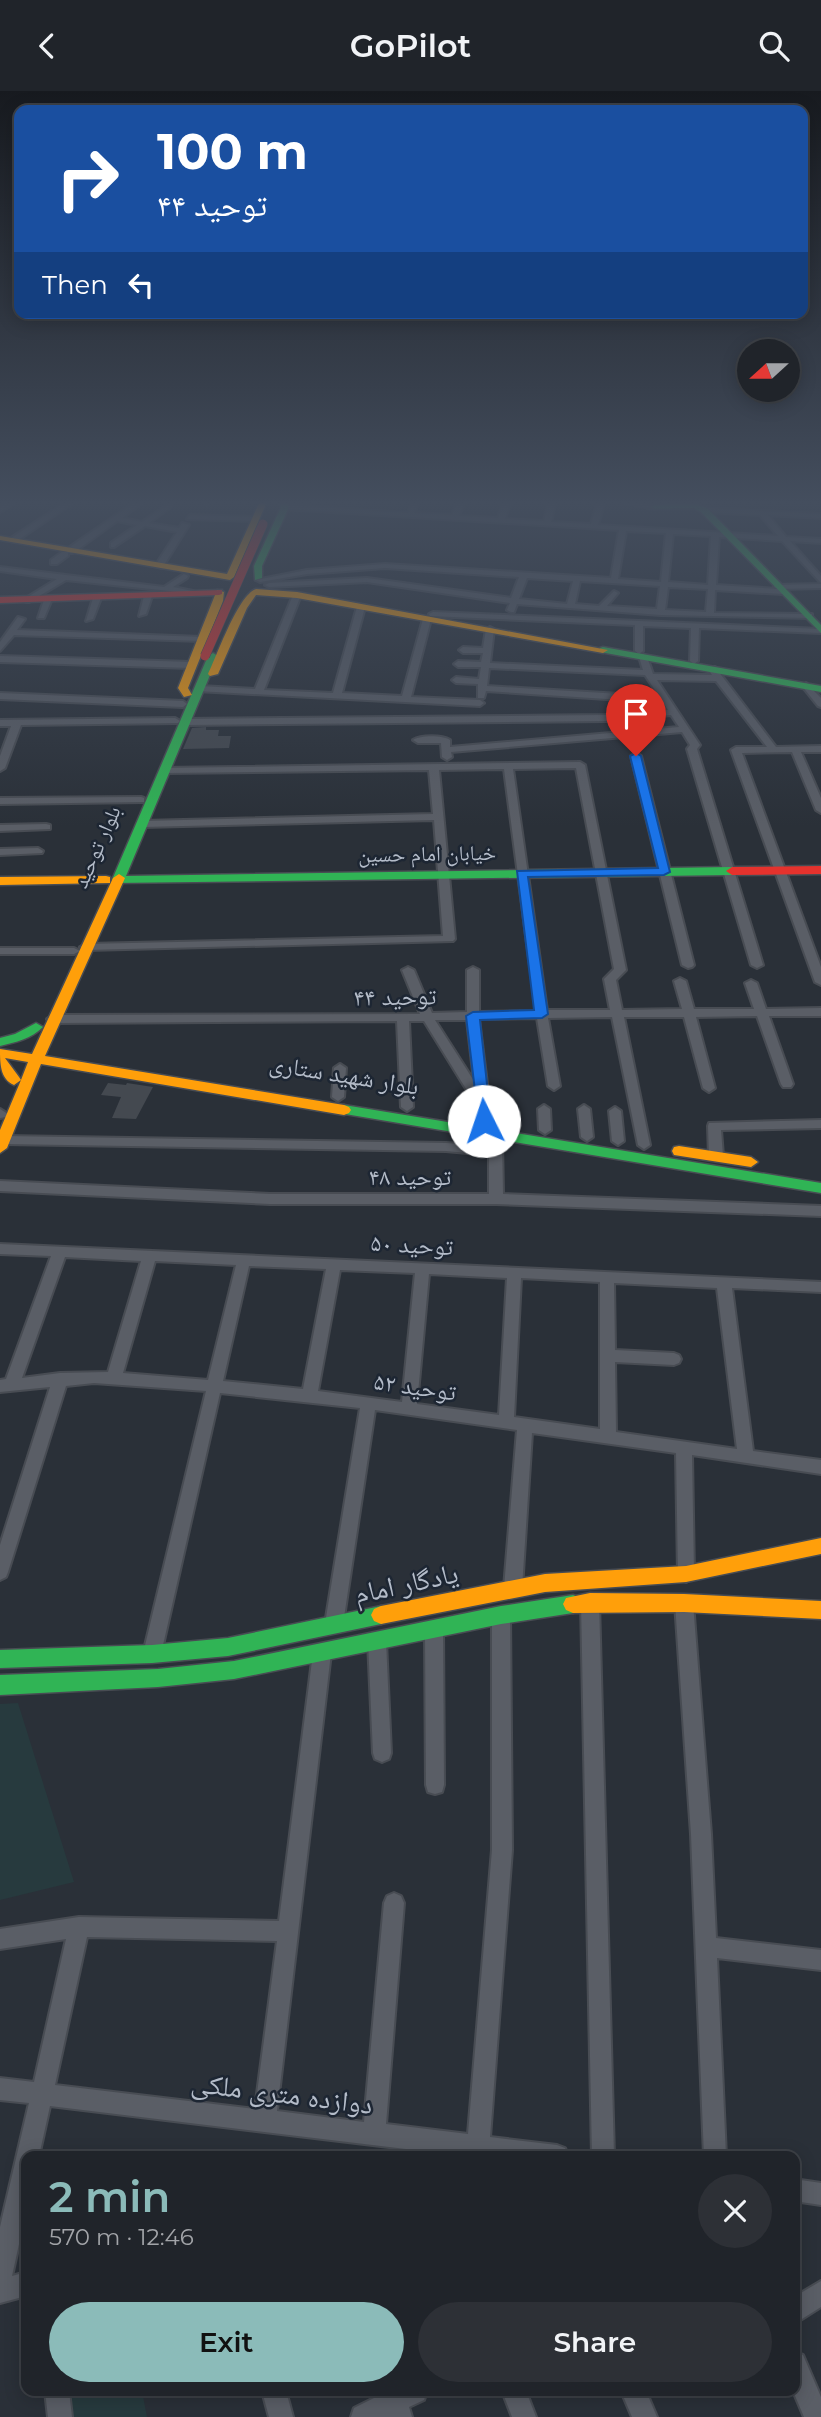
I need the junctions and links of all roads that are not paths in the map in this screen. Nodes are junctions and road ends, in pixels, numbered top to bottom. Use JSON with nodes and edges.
{"nodes":[{"id":1,"x":243,"y":608,"type":"edge"},
{"id":2,"x":44,"y":609,"type":"edge"},
{"id":3,"x":93,"y":609,"type":"edge"},
{"id":4,"x":144,"y":609,"type":"edge"},
{"id":5,"x":213,"y":609,"type":"edge"},
{"id":6,"x":228,"y":609,"type":"edge"},
{"id":7,"x":266,"y":609,"type":"edge"},
{"id":8,"x":360,"y":609,"type":"edge"},
{"id":9,"x":372,"y":609,"type":"edge"},
{"id":10,"x":391,"y":609,"type":"edge"},
{"id":11,"x":511,"y":609,"type":"edge"},
{"id":12,"x":608,"y":609,"type":"edge"},
{"id":13,"x":661,"y":609,"type":"edge"},
{"id":14,"x":710,"y":609,"type":"edge"},
{"id":15,"x":757,"y":609,"type":"edge"},
{"id":16,"x":661,"y":613,"type":"junction"},
{"id":17,"x":811,"y":613,"type":"edge"},
{"id":18,"x":142,"y":614,"type":"dead end"},
{"id":19,"x":710,"y":615,"type":"junction"},
{"id":20,"x":41,"y":616,"type":"dead end"},
{"id":21,"x":430,"y":616,"type":"junction"},
{"id":22,"x":508,"y":616,"type":"junction"},
{"id":23,"x":756,"y":616,"type":"junction"},
{"id":24,"x":21,"y":619,"type":"dead end"},
{"id":25,"x":89,"y":619,"type":"dead end"},
{"id":26,"x":639,"y":622,"type":"junction"},
{"id":27,"x":491,"y":623,"type":"junction"},
{"id":28,"x":821,"y":631,"type":"edge"},
{"id":29,"x":11,"y":632,"type":"junction"},
{"id":30,"x":695,"y":632,"type":"junction"},
{"id":31,"x":710,"y":637,"type":"dead end"},
{"id":32,"x":202,"y":639,"type":"junction"},
{"id":33,"x":0,"y":648,"type":"edge"},
{"id":34,"x":463,"y":650,"type":"dead end"},
{"id":35,"x":487,"y":651,"type":"junction"},
{"id":36,"x":1,"y":661,"type":"edge"},
{"id":37,"x":694,"y":661,"type":"junction"},
{"id":38,"x":458,"y":664,"type":"dead end"},
{"id":39,"x":645,"y":664,"type":"junction"},
{"id":40,"x":191,"y":665,"type":"junction"},
{"id":41,"x":486,"y":665,"type":"junction"},
{"id":42,"x":716,"y":674,"type":"junction"},
{"id":43,"x":456,"y":681,"type":"dead end"},
{"id":44,"x":482,"y":685,"type":"junction"},
{"id":45,"x":816,"y":686,"type":"edge"},
{"id":46,"x":258,"y":693,"type":"junction"},
{"id":47,"x":195,"y":694,"type":"junction"},
{"id":48,"x":0,"y":696,"type":"edge"},
{"id":49,"x":337,"y":696,"type":"junction"},
{"id":50,"x":637,"y":698,"type":"dead end"},
{"id":51,"x":406,"y":699,"type":"junction"},
{"id":52,"x":429,"y":700,"type":"junction"},
{"id":53,"x":480,"y":703,"type":"junction"},
{"id":54,"x":821,"y":704,"type":"edge"},
{"id":55,"x":674,"y":712,"type":"junction"},
{"id":56,"x":605,"y":715,"type":"junction"},
{"id":57,"x":477,"y":718,"type":"junction"},
{"id":58,"x":425,"y":719,"type":"junction"},
{"id":59,"x":180,"y":722,"type":"junction"},
{"id":60,"x":0,"y":723,"type":"edge"},
{"id":61,"x":17,"y":723,"type":"junction"},
{"id":62,"x":685,"y":729,"type":"junction"},
{"id":63,"x":618,"y":735,"type":"junction"},
{"id":64,"x":446,"y":745,"type":"junction"},
{"id":65,"x":795,"y":748,"type":"junction"},
{"id":66,"x":773,"y":749,"type":"junction"},
{"id":67,"x":821,"y":749,"type":"edge"},
{"id":68,"x":636,"y":756,"type":"dead end"},
{"id":69,"x":508,"y":766,"type":"junction"},
{"id":70,"x":434,"y":767,"type":"junction"},
{"id":71,"x":446,"y":767,"type":"junction"},
{"id":72,"x":0,"y":768,"type":"edge"},
{"id":73,"x":164,"y":770,"type":"junction"},
{"id":74,"x":141,"y":800,"type":"junction"},
{"id":75,"x":0,"y":801,"type":"edge"},
{"id":76,"x":821,"y":810,"type":"edge"},
{"id":77,"x":437,"y":817,"type":"junction"},
{"id":78,"x":142,"y":824,"type":"junction"},
{"id":79,"x":46,"y":827,"type":"dead end"},
{"id":80,"x":0,"y":828,"type":"edge"},
{"id":81,"x":38,"y":851,"type":"dead end"},
{"id":82,"x":0,"y":852,"type":"edge"},
{"id":83,"x":821,"y":870,"type":"edge"},
{"id":84,"x":729,"y":871,"type":"junction"},
{"id":85,"x":779,"y":871,"type":"junction"},
{"id":86,"x":601,"y":872,"type":"junction"},
{"id":87,"x":664,"y":872,"type":"junction"},
{"id":88,"x":522,"y":873,"type":"junction"},
{"id":89,"x":445,"y":875,"type":"junction"},
{"id":90,"x":112,"y":880,"type":"junction"},
{"id":91,"x":0,"y":881,"type":"edge"},
{"id":92,"x":80,"y":949,"type":"junction"},
{"id":93,"x":0,"y":951,"type":"edge"},
{"id":94,"x":688,"y":965,"type":"dead end"},
{"id":95,"x":757,"y":965,"type":"dead end"},
{"id":96,"x":408,"y":969,"type":"dead end"},
{"id":97,"x":473,"y":970,"type":"dead end"},
{"id":98,"x":680,"y":981,"type":"dead end"},
{"id":99,"x":821,"y":982,"type":"edge"},
{"id":100,"x":751,"y":983,"type":"dead end"},
{"id":101,"x":761,"y":1012,"type":"junction"},
{"id":102,"x":821,"y":1012,"type":"edge"},
{"id":103,"x":542,"y":1014,"type":"junction"},
{"id":104,"x":616,"y":1014,"type":"junction"},
{"id":105,"x":690,"y":1014,"type":"junction"},
{"id":106,"x":473,"y":1016,"type":"junction"},
{"id":107,"x":403,"y":1018,"type":"junction"},
{"id":108,"x":428,"y":1018,"type":"junction"},
{"id":109,"x":46,"y":1025,"type":"junction"},
{"id":110,"x":0,"y":1042,"type":"edge"},
{"id":111,"x":0,"y":1053,"type":"edge"},
{"id":112,"x":31,"y":1053,"type":"junction"},
{"id":113,"x":71,"y":1053,"type":"junction"},
{"id":114,"x":0,"y":1061,"type":"edge"},
{"id":115,"x":83,"y":1067,"type":"junction"},
{"id":116,"x":340,"y":1068,"type":"dead end"},
{"id":117,"x":21,"y":1082,"type":"junction"},
{"id":118,"x":787,"y":1084,"type":"dead end"},
{"id":119,"x":554,"y":1086,"type":"dead end"},
{"id":120,"x":709,"y":1088,"type":"dead end"},
{"id":121,"x":338,"y":1097,"type":"junction"},
{"id":122,"x":407,"y":1107,"type":"junction"},
{"id":123,"x":544,"y":1109,"type":"dead end"},
{"id":124,"x":584,"y":1109,"type":"dead end"},
{"id":125,"x":615,"y":1111,"type":"dead end"},
{"id":126,"x":1,"y":1115,"type":"edge"},
{"id":127,"x":480,"y":1120,"type":"junction"},
{"id":128,"x":821,"y":1124,"type":"edge"},
{"id":129,"x":545,"y":1130,"type":"junction"},
{"id":130,"x":587,"y":1137,"type":"junction"},
{"id":131,"x":618,"y":1141,"type":"junction"},
{"id":132,"x":496,"y":1143,"type":"junction"},
{"id":133,"x":2,"y":1144,"type":"edge"},
{"id":134,"x":644,"y":1145,"type":"junction"},
{"id":135,"x":446,"y":1147,"type":"junction"},
{"id":136,"x":716,"y":1156,"type":"junction"},
{"id":137,"x":821,"y":1174,"type":"edge"},
{"id":138,"x":0,"y":1186,"type":"edge"},
{"id":139,"x":821,"y":1188,"type":"edge"},
{"id":140,"x":496,"y":1199,"type":"junction"},
{"id":141,"x":821,"y":1211,"type":"edge"},
{"id":142,"x":0,"y":1249,"type":"edge"},
{"id":143,"x":60,"y":1251,"type":"junction"},
{"id":144,"x":150,"y":1255,"type":"junction"},
{"id":145,"x":244,"y":1259,"type":"junction"},
{"id":146,"x":334,"y":1263,"type":"junction"},
{"id":147,"x":423,"y":1268,"type":"junction"},
{"id":148,"x":514,"y":1273,"type":"junction"},
{"id":149,"x":607,"y":1277,"type":"junction"},
{"id":150,"x":724,"y":1284,"type":"junction"},
{"id":151,"x":821,"y":1288,"type":"edge"},
{"id":152,"x":608,"y":1356,"type":"junction"},
{"id":153,"x":674,"y":1359,"type":"dead end"},
{"id":154,"x":114,"y":1378,"type":"junction"},
{"id":155,"x":60,"y":1379,"type":"junction"},
{"id":156,"x":6,"y":1385,"type":"edge"},
{"id":157,"x":212,"y":1386,"type":"junction"},
{"id":158,"x":309,"y":1396,"type":"junction"},
{"id":159,"x":368,"y":1404,"type":"junction"},
{"id":160,"x":409,"y":1410,"type":"junction"},
{"id":161,"x":506,"y":1423,"type":"junction"},
{"id":162,"x":525,"y":1426,"type":"junction"},
{"id":163,"x":608,"y":1438,"type":"junction"},
{"id":164,"x":684,"y":1448,"type":"junction"},
{"id":165,"x":746,"y":1456,"type":"junction"},
{"id":166,"x":821,"y":1467,"type":"edge"},
{"id":167,"x":821,"y":1546,"type":"edge"},
{"id":168,"x":0,"y":1572,"type":"edge"},
{"id":169,"x":686,"y":1574,"type":"junction"},
{"id":170,"x":513,"y":1588,"type":"junction"},
{"id":171,"x":590,"y":1602,"type":"junction"},
{"id":172,"x":684,"y":1603,"type":"junction"},
{"id":173,"x":821,"y":1610,"type":"edge"},
{"id":174,"x":501,"y":1615,"type":"junction"},
{"id":175,"x":334,"y":1625,"type":"junction"},
{"id":176,"x":434,"y":1629,"type":"junction"},
{"id":177,"x":377,"y":1641,"type":"junction"},
{"id":178,"x":322,"y":1653,"type":"junction"},
{"id":179,"x":152,"y":1654,"type":"junction"},
{"id":180,"x":0,"y":1659,"type":"edge"},
{"id":181,"x":0,"y":1685,"type":"edge"},
{"id":182,"x":382,"y":1753,"type":"dead end"},
{"id":183,"x":435,"y":1785,"type":"dead end"},
{"id":184,"x":394,"y":1903,"type":"dead end"},
{"id":185,"x":79,"y":1927,"type":"junction"},
{"id":186,"x":289,"y":1931,"type":"junction"},
{"id":187,"x":0,"y":1939,"type":"edge"},
{"id":188,"x":706,"y":1947,"type":"junction"},
{"id":189,"x":821,"y":1960,"type":"edge"},
{"id":190,"x":0,"y":2089,"type":"edge"},
{"id":191,"x":41,"y":2095,"type":"junction"},
{"id":192,"x":265,"y":2120,"type":"junction"},
{"id":193,"x":374,"y":2133,"type":"junction"},
{"id":194,"x":29,"y":2151,"type":"edge"},
{"id":195,"x":479,"y":2151,"type":"edge"},
{"id":196,"x":603,"y":2151,"type":"edge"},
{"id":197,"x":715,"y":2151,"type":"edge"},
{"id":198,"x":21,"y":2184,"type":"edge"},
{"id":199,"x":800,"y":2191,"type":"edge"},
{"id":200,"x":821,"y":2194,"type":"edge"},
{"id":201,"x":0,"y":2279,"type":"edge"},
{"id":202,"x":21,"y":2285,"type":"edge"},
{"id":203,"x":0,"y":2291,"type":"edge"},
{"id":204,"x":821,"y":2293,"type":"edge"},
{"id":205,"x":800,"y":2308,"type":"edge"},
{"id":206,"x":800,"y":2378,"type":"edge"},
{"id":207,"x":58,"y":2396,"type":"edge"},
{"id":208,"x":275,"y":2396,"type":"edge"},
{"id":209,"x":516,"y":2396,"type":"edge"},
{"id":210,"x":635,"y":2396,"type":"edge"},
{"id":211,"x":400,"y":2400,"type":"edge"},
{"id":212,"x":60,"y":2417,"type":"edge"},
{"id":213,"x":281,"y":2417,"type":"edge"},
{"id":214,"x":363,"y":2417,"type":"edge"},
{"id":215,"x":524,"y":2417,"type":"edge"},
{"id":216,"x":645,"y":2417,"type":"edge"},
{"id":217,"x":817,"y":2417,"type":"edge"}],
"edges":[{"from":1,"to":47,"type":"main road","name":"بلوار توحید"},
{"from":2,"to":20,"type":"street"},
{"from":3,"to":25,"type":"street"},
{"from":4,"to":18,"type":"street"},
{"from":5,"to":32,"type":"main road","name":"بلوار توحید"},
{"from":6,"to":47,"type":"main road","bridge":true},
{"from":7,"to":46,"type":"street"},
{"from":8,"to":49,"type":"street"},
{"from":9,"to":21,"type":"main road"},
{"from":10,"to":21,"type":"main road"},
{"from":11,"to":22,"type":"street"},
{"from":12,"to":16,"type":"street"},
{"from":13,"to":16,"type":"street"},
{"from":14,"to":19,"type":"street"},
{"from":15,"to":23,"type":"street"},
{"from":16,"to":19,"type":"street"},
{"from":17,"to":23,"type":"street"},
{"from":17,"to":28,"type":"main road"},
{"from":19,"to":23,"type":"street"},
{"from":21,"to":27,"type":"main road"},
{"from":21,"to":51,"type":"street"},
{"from":22,"to":26,"type":"street"},
{"from":22,"to":27,"type":"street"},
{"from":24,"to":29,"type":"street"},
{"from":26,"to":30,"type":"street"},
{"from":26,"to":39,"type":"street"},
{"from":27,"to":35,"type":"street"},
{"from":27,"to":39,"type":"main road"},
{"from":28,"to":30,"type":"street"},
{"from":29,"to":32,"type":"street"},
{"from":29,"to":33,"type":"street"},
{"from":30,"to":31,"type":"street"},
{"from":30,"to":37,"type":"street"},
{"from":32,"to":40,"type":"main road","name":"بلوار توحید"},
{"from":34,"to":35,"type":"street"},
{"from":35,"to":41,"type":"street"},
{"from":36,"to":40,"type":"street"},
{"from":37,"to":39,"type":"main road"},
{"from":37,"to":45,"type":"main road"},
{"from":38,"to":41,"type":"street"},
{"from":39,"to":41,"type":"street"},
{"from":39,"to":42,"type":"main road"},
{"from":39,"to":55,"type":"street"},
{"from":40,"to":47,"type":"main road","name":"بلوار توحید"},
{"from":41,"to":44,"type":"street"},
{"from":42,"to":45,"type":"main road"},
{"from":42,"to":66,"type":"street"},
{"from":43,"to":44,"type":"street"},
{"from":44,"to":50,"type":"street"},
{"from":44,"to":53,"type":"street"},
{"from":45,"to":54,"type":"street"},
{"from":46,"to":47,"type":"street"},
{"from":46,"to":49,"type":"street"},
{"from":47,"to":48,"type":"street"},
{"from":47,"to":59,"type":"main road","name":"بلوار توحید"},
{"from":49,"to":51,"type":"street"},
{"from":51,"to":52,"type":"street"},
{"from":52,"to":53,"type":"street"},
{"from":52,"to":58,"type":"street"},
{"from":53,"to":57,"type":"street"},
{"from":55,"to":56,"type":"street"},
{"from":55,"to":62,"type":"street"},
{"from":56,"to":57,"type":"street"},
{"from":56,"to":63,"type":"street"},
{"from":57,"to":58,"type":"street"},
{"from":58,"to":59,"type":"street"},
{"from":58,"to":64,"type":"street"},
{"from":59,"to":61,"type":"street"},
{"from":59,"to":73,"type":"main road","name":"بلوار توحید"},
{"from":59,"to":74,"type":"main road","name":"بلوار توحید"},
{"from":60,"to":61,"type":"street"},
{"from":61,"to":72,"type":"street"},
{"from":62,"to":63,"type":"street"},
{"from":62,"to":84,"type":"street"},
{"from":63,"to":64,"type":"street"},
{"from":64,"to":71,"type":"street"},
{"from":65,"to":66,"type":"street"},
{"from":65,"to":67,"type":"street"},
{"from":65,"to":76,"type":"street"},
{"from":66,"to":85,"type":"street"},
{"from":68,"to":87,"type":"street"},
{"from":69,"to":71,"type":"street"},
{"from":69,"to":86,"type":"street"},
{"from":69,"to":88,"type":"street"},
{"from":70,"to":71,"type":"street"},
{"from":70,"to":73,"type":"street"},
{"from":70,"to":77,"type":"street"},
{"from":73,"to":78,"type":"main road","name":"بلوار توحید"},
{"from":74,"to":75,"type":"street"},
{"from":74,"to":90,"type":"main road","name":"بلوار توحید"},
{"from":77,"to":78,"type":"street"},
{"from":77,"to":89,"type":"street"},
{"from":78,"to":90,"type":"main road","name":"بلوار توحید"},
{"from":79,"to":80,"type":"street"},
{"from":81,"to":82,"type":"street"},
{"from":83,"to":85,"type":"main road","name":"خیابان امام حسین"},
{"from":84,"to":85,"type":"main road","name":"خیابان امام حسین"},
{"from":84,"to":87,"type":"main road","name":"خیابان امام حسین"},
{"from":84,"to":95,"type":"street"},
{"from":85,"to":99,"type":"street"},
{"from":86,"to":87,"type":"main road","name":"خیابان امام حسین"},
{"from":86,"to":88,"type":"main road","name":"خیابان امام حسین"},
{"from":86,"to":104,"type":"street"},
{"from":87,"to":94,"type":"street"},
{"from":88,"to":89,"type":"main road","name":"خیابان امام حسین"},
{"from":88,"to":103,"type":"street"},
{"from":89,"to":90,"type":"main road","name":"خیابان امام حسین"},
{"from":89,"to":92,"type":"street"},
{"from":90,"to":91,"type":"main road","name":"خیابان امام حسین"},
{"from":90,"to":92,"type":"main road","name":"بلوار توحید"},
{"from":92,"to":93,"type":"street"},
{"from":92,"to":109,"type":"main road","name":"بلوار توحید"},
{"from":96,"to":108,"type":"street"},
{"from":97,"to":106,"type":"street"},
{"from":98,"to":105,"type":"street"},
{"from":100,"to":101,"type":"street"},
{"from":101,"to":102,"type":"street","name":"توحید ۴۴"},
{"from":101,"to":105,"type":"street","name":"توحید ۴۴"},
{"from":101,"to":118,"type":"street"},
{"from":103,"to":104,"type":"street","name":"توحید ۴۴"},
{"from":103,"to":106,"type":"street","name":"توحید ۴۴"},
{"from":103,"to":119,"type":"street"},
{"from":104,"to":105,"type":"street","name":"توحید ۴۴"},
{"from":104,"to":134,"type":"street"},
{"from":105,"to":120,"type":"street"},
{"from":106,"to":108,"type":"street","name":"توحید ۴۴"},
{"from":106,"to":127,"type":"street"},
{"from":107,"to":108,"type":"street","name":"توحید ۴۴"},
{"from":107,"to":109,"type":"street","name":"توحید ۴۴"},
{"from":107,"to":122,"type":"street"},
{"from":108,"to":127,"type":"street"},
{"from":109,"to":110,"type":"main road"},
{"from":109,"to":112,"type":"main road","name":"بلوار توحید"},
{"from":109,"to":113,"type":"main road"},
{"from":110,"to":112,"type":"main road"},
{"from":111,"to":112,"type":"main road"},
{"from":112,"to":113,"type":"main road","name":"بلوار شهید ستاری"},
{"from":112,"to":115,"type":"main road","name":"بلوار شهید ستاری"},
{"from":112,"to":117,"type":"main road","name":"بلوار توحید"},
{"from":113,"to":121,"type":"main road","name":"بلوار شهید ستاری"},
{"from":114,"to":117,"type":"main road"},
{"from":115,"to":117,"type":"main road"},
{"from":115,"to":127,"type":"main road","name":"بلوار شهید ستاری"},
{"from":116,"to":121,"type":"street"},
{"from":117,"to":126,"type":"main road","name":"بلوار توحید"},
{"from":117,"to":133,"type":"main road","name":"بلوار توحید"},
{"from":121,"to":122,"type":"main road","name":"بلوار شهید ستاری"},
{"from":122,"to":127,"type":"main road","name":"بلوار شهید ستاری"},
{"from":123,"to":129,"type":"street"},
{"from":124,"to":130,"type":"street"},
{"from":125,"to":131,"type":"street"},
{"from":127,"to":129,"type":"main road","name":"بلوار شهید ستاری"},
{"from":127,"to":132,"type":"main road","name":"بلوار شهید ستاری"},
{"from":127,"to":135,"type":"street"},
{"from":128,"to":136,"type":"street"},
{"from":129,"to":130,"type":"main road","name":"بلوار شهید ستاری"},
{"from":130,"to":131,"type":"main road","name":"بلوار شهید ستاری"},
{"from":131,"to":134,"type":"main road","name":"بلوار شهید ستاری"},
{"from":132,"to":135,"type":"street"},
{"from":132,"to":139,"type":"main road","name":"بلوار شهید ستاری"},
{"from":132,"to":140,"type":"street"},
{"from":133,"to":135,"type":"street"},
{"from":134,"to":136,"type":"main road","name":"بلوار شهید ستاری"},
{"from":136,"to":137,"type":"main road","name":"بلوار شهید ستاری"},
{"from":138,"to":140,"type":"street","name":"توحید ۴۸"},
{"from":140,"to":141,"type":"street","name":"توحید ۴۸"},
{"from":142,"to":143,"type":"street","name":"توحید ۵۰"},
{"from":143,"to":144,"type":"street","name":"توحید ۵۰"},
{"from":143,"to":156,"type":"street"},
{"from":144,"to":145,"type":"street","name":"توحید ۵۰"},
{"from":144,"to":154,"type":"street"},
{"from":145,"to":146,"type":"street","name":"توحید ۵۰"},
{"from":145,"to":157,"type":"street"},
{"from":146,"to":147,"type":"street","name":"توحید ۵۰"},
{"from":146,"to":158,"type":"street"},
{"from":147,"to":148,"type":"street","name":"توحید ۵۰"},
{"from":147,"to":160,"type":"street"},
{"from":148,"to":149,"type":"street","name":"توحید ۵۰"},
{"from":148,"to":161,"type":"street"},
{"from":149,"to":150,"type":"street","name":"توحید ۵۰"},
{"from":149,"to":152,"type":"street"},
{"from":150,"to":151,"type":"street","name":"توحید ۵۰"},
{"from":150,"to":165,"type":"street"},
{"from":152,"to":153,"type":"street"},
{"from":152,"to":163,"type":"street"},
{"from":154,"to":155,"type":"street","name":"توحید ۵۲"},
{"from":154,"to":157,"type":"street","name":"توحید ۵۲"},
{"from":155,"to":156,"type":"street","name":"توحید ۵۲"},
{"from":155,"to":168,"type":"street"},
{"from":157,"to":158,"type":"street","name":"توحید ۵۲"},
{"from":157,"to":179,"type":"street"},
{"from":158,"to":159,"type":"street","name":"توحید ۵۲"},
{"from":159,"to":160,"type":"street","name":"توحید ۵۲"},
{"from":159,"to":175,"type":"street"},
{"from":160,"to":161,"type":"street","name":"توحید ۵۲"},
{"from":161,"to":162,"type":"street","name":"توحید ۵۲"},
{"from":162,"to":163,"type":"street","name":"توحید ۵۲"},
{"from":162,"to":170,"type":"street"},
{"from":163,"to":164,"type":"street","name":"توحید ۵۲"},
{"from":164,"to":165,"type":"street","name":"توحید ۵۲"},
{"from":164,"to":169,"type":"street"},
{"from":165,"to":166,"type":"street","name":"توحید ۵۲"},
{"from":167,"to":169,"type":"main road","name":"یادگار امام"},
{"from":169,"to":170,"type":"main road","name":"یادگار امام"},
{"from":170,"to":175,"type":"main road","name":"یادگار امام"},
{"from":171,"to":172,"type":"main road","name":"یادگار امام"},
{"from":171,"to":174,"type":"main road","name":"یادگار امام"},
{"from":171,"to":196,"type":"street"},
{"from":172,"to":173,"type":"main road","name":"یادگار امام"},
{"from":172,"to":188,"type":"street"},
{"from":174,"to":176,"type":"main road","name":"یادگار امام"},
{"from":174,"to":195,"type":"street"},
{"from":175,"to":179,"type":"main road","name":"یادگار امام"},
{"from":176,"to":177,"type":"main road","name":"یادگار امام"},
{"from":176,"to":183,"type":"street"},
{"from":177,"to":178,"type":"main road","name":"یادگار امام"},
{"from":177,"to":182,"type":"street"},
{"from":178,"to":181,"type":"main road","name":"یادگار امام"},
{"from":178,"to":186,"type":"street"},
{"from":179,"to":180,"type":"main road","name":"یادگار امام"},
{"from":184,"to":193,"type":"street"},
{"from":185,"to":186,"type":"street"},
{"from":185,"to":187,"type":"street"},
{"from":185,"to":191,"type":"street"},
{"from":186,"to":192,"type":"street"},
{"from":188,"to":189,"type":"street"},
{"from":188,"to":197,"type":"street"},
{"from":190,"to":191,"type":"street","name":"دوازده متری ملکی"},
{"from":191,"to":192,"type":"street","name":"دوازده متری ملکی"},
{"from":191,"to":194,"type":"street"},
{"from":192,"to":193,"type":"street","name":"دوازده متری ملکی"},
{"from":193,"to":195,"type":"street","name":"دوازده متری ملکی"},
{"from":198,"to":201,"type":"street"},
{"from":199,"to":200,"type":"street"},
{"from":202,"to":203,"type":"street"},
{"from":204,"to":205,"type":"street"},
{"from":206,"to":217,"type":"street"},
{"from":207,"to":212,"type":"street"},
{"from":208,"to":213,"type":"street"},
{"from":209,"to":215,"type":"street"},
{"from":210,"to":216,"type":"street"},
{"from":211,"to":214,"type":"street"}]}
